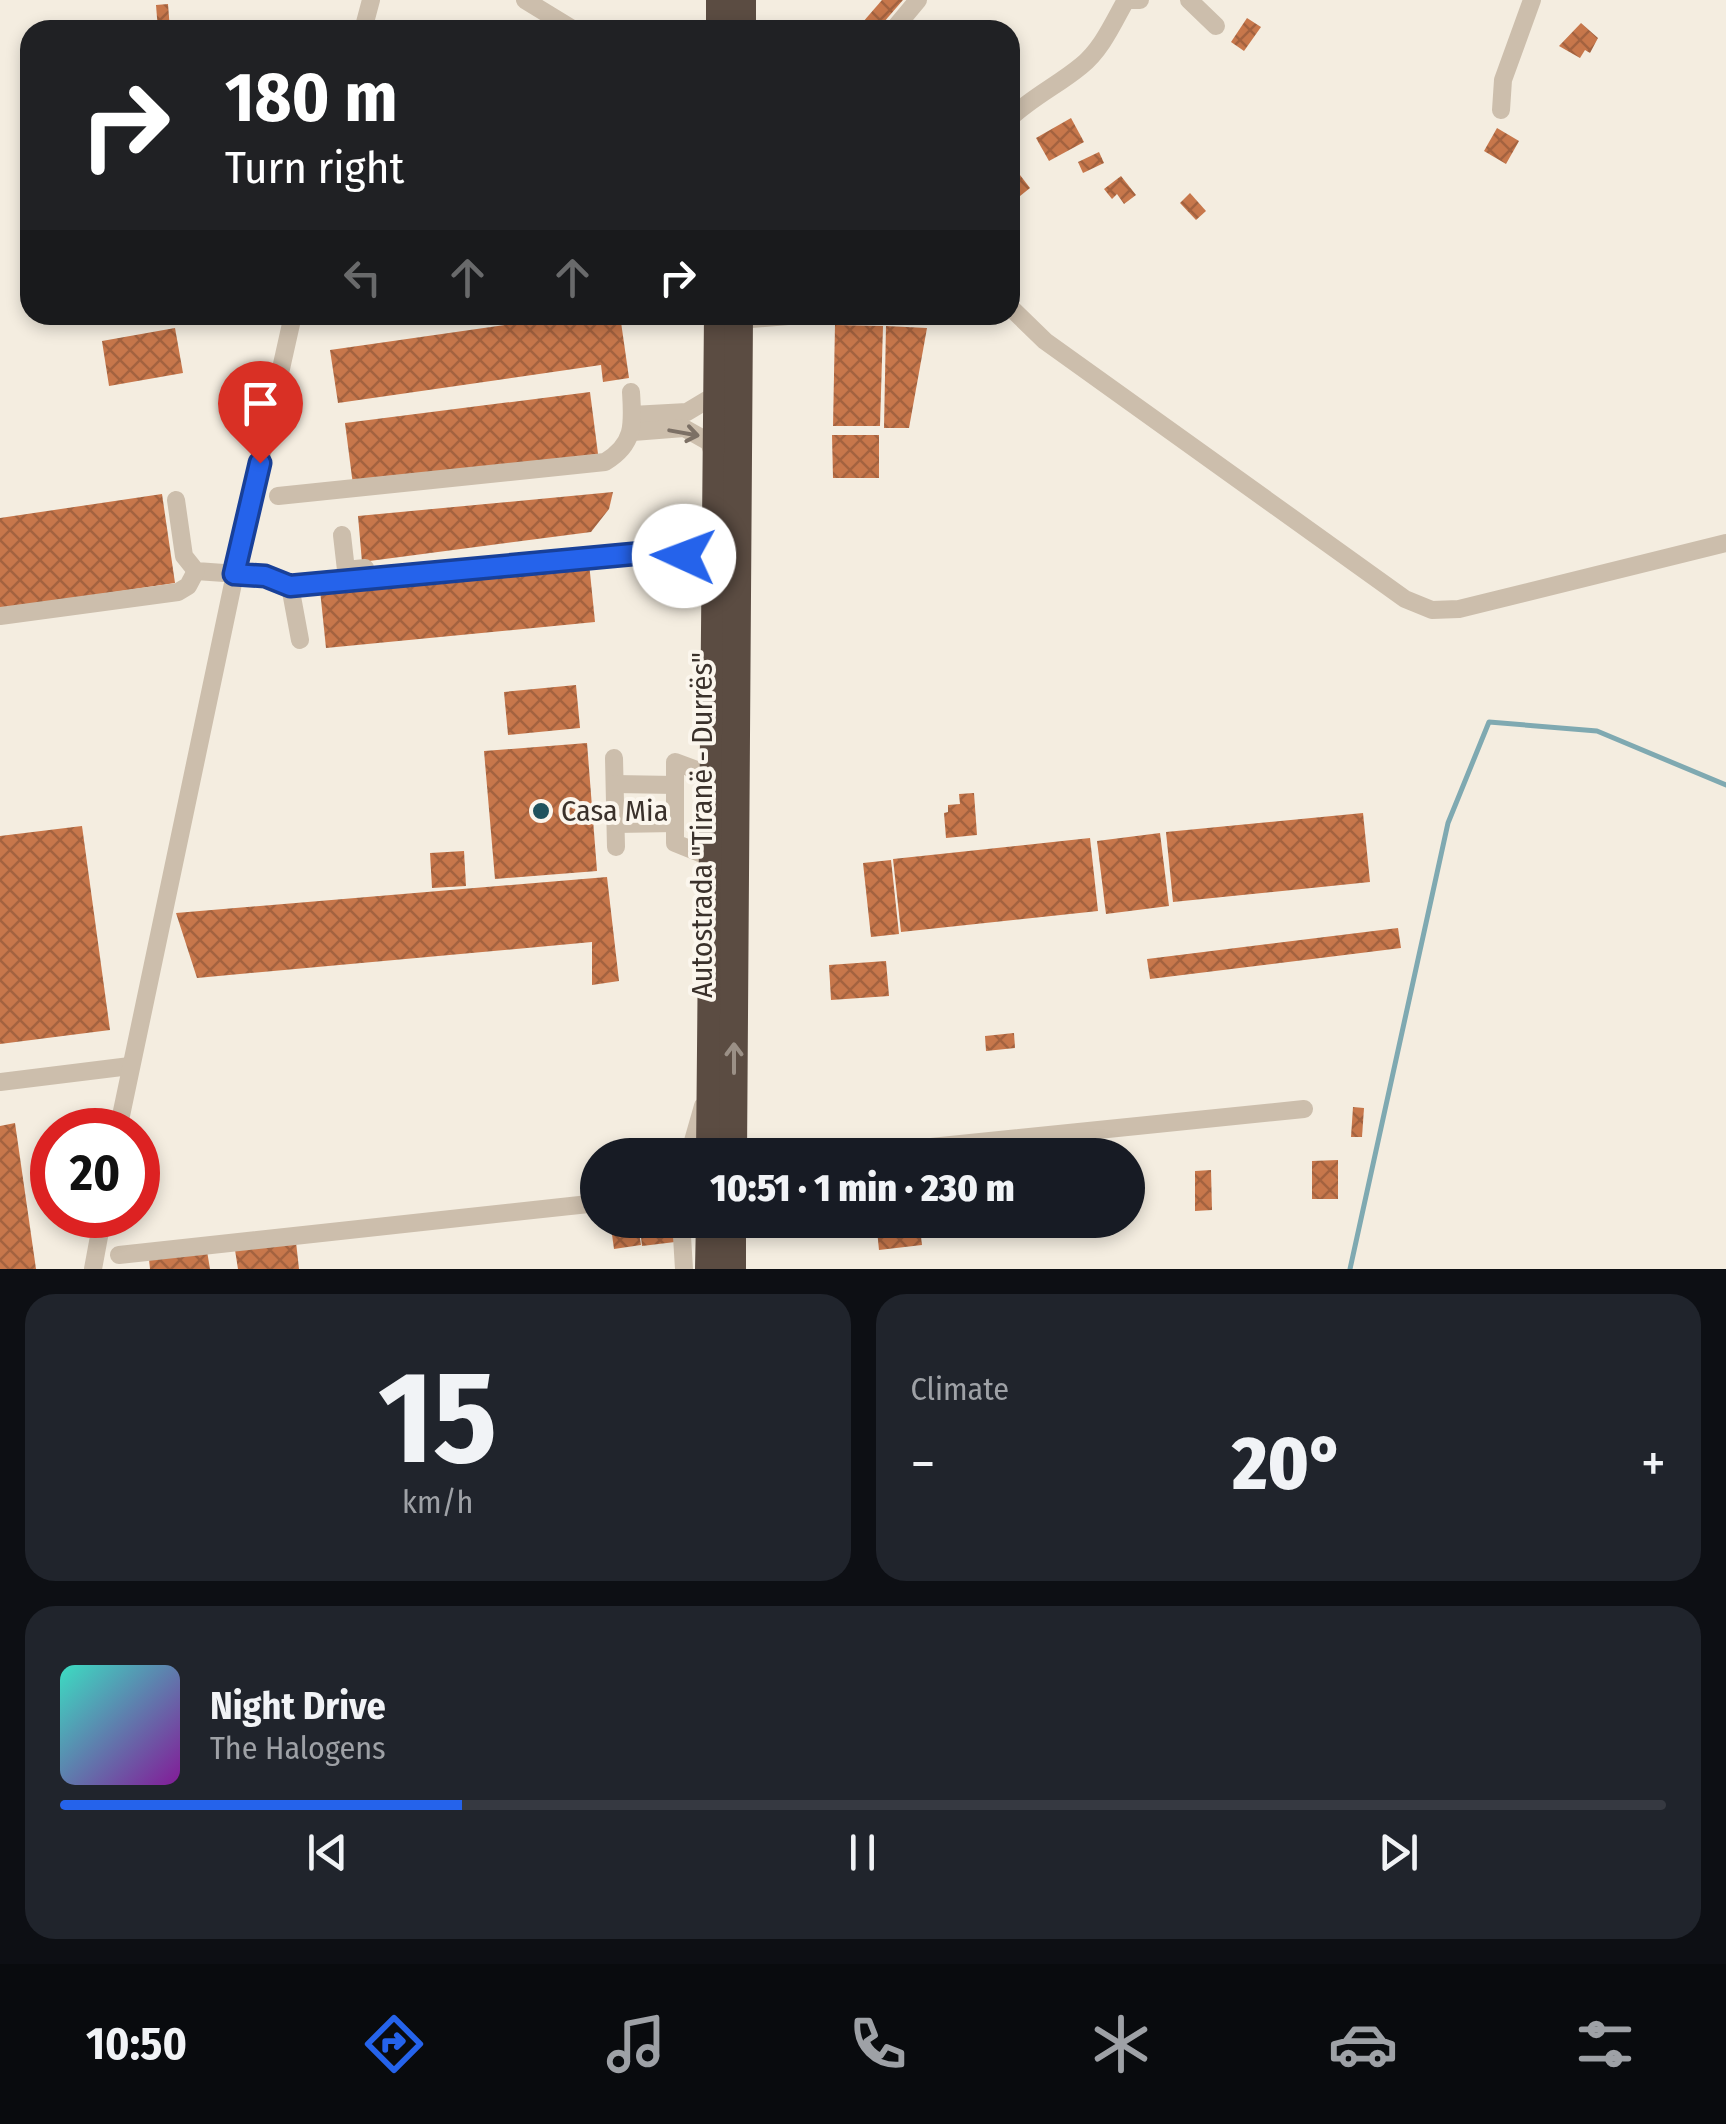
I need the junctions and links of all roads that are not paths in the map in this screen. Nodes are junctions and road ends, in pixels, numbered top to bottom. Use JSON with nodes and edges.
{"nodes":[{"id":1,"x":524,"y":0,"type":"edge"},
{"id":2,"x":918,"y":0,"type":"edge"},
{"id":3,"x":1140,"y":0,"type":"edge"},
{"id":4,"x":1189,"y":0,"type":"edge"},
{"id":5,"x":1532,"y":0,"type":"edge"},
{"id":6,"x":557,"y":20,"type":"edge"},
{"id":7,"x":901,"y":20,"type":"edge"},
{"id":8,"x":1216,"y":26,"type":"dead end"},
{"id":9,"x":1020,"y":109,"type":"edge"},
{"id":10,"x":1502,"y":110,"type":"dead end"},
{"id":11,"x":1020,"y":316,"type":"edge"},
{"id":12,"x":291,"y":325,"type":"edge"},
{"id":13,"x":731,"y":325,"type":"edge"},
{"id":14,"x":732,"y":325,"type":"edge"},
{"id":15,"x":631,"y":392,"type":"dead end"},
{"id":16,"x":718,"y":401,"type":"junction"},
{"id":17,"x":633,"y":423,"type":"junction"},
{"id":18,"x":717,"y":464,"type":"junction"},
{"id":19,"x":278,"y":496,"type":"dead end"},
{"id":20,"x":176,"y":500,"type":"dead end"},
{"id":21,"x":342,"y":535,"type":"dead end"},
{"id":22,"x":1726,"y":543,"type":"edge"},
{"id":23,"x":714,"y":554,"type":"junction"},
{"id":24,"x":196,"y":571,"type":"junction"},
{"id":25,"x":234,"y":574,"type":"junction"},
{"id":26,"x":290,"y":586,"type":"junction"},
{"id":27,"x":0,"y":616,"type":"edge"},
{"id":28,"x":300,"y":640,"type":"dead end"},
{"id":29,"x":614,"y":758,"type":"dead end"},
{"id":30,"x":713,"y":776,"type":"junction"},
{"id":31,"x":614,"y":784,"type":"junction"},
{"id":32,"x":674,"y":785,"type":"junction"},
{"id":33,"x":675,"y":823,"type":"junction"},
{"id":34,"x":616,"y":824,"type":"junction"},
{"id":35,"x":616,"y":846,"type":"dead end"},
{"id":36,"x":712,"y":858,"type":"junction"},
{"id":37,"x":130,"y":1066,"type":"junction"},
{"id":38,"x":711,"y":1077,"type":"junction"},
{"id":39,"x":0,"y":1082,"type":"edge"},
{"id":40,"x":122,"y":1108,"type":"edge"},
{"id":41,"x":1304,"y":1110,"type":"dead end"},
{"id":42,"x":694,"y":1138,"type":"edge"},
{"id":43,"x":710,"y":1138,"type":"edge"},
{"id":44,"x":734,"y":1138,"type":"edge"},
{"id":45,"x":1023,"y":1138,"type":"edge"},
{"id":46,"x":580,"y":1206,"type":"edge"},
{"id":47,"x":99,"y":1238,"type":"edge"},
{"id":48,"x":682,"y":1238,"type":"edge"},
{"id":49,"x":710,"y":1238,"type":"edge"},
{"id":50,"x":732,"y":1238,"type":"edge"},
{"id":51,"x":119,"y":1254,"type":"dead end"},
{"id":52,"x":93,"y":1269,"type":"edge"},
{"id":53,"x":684,"y":1269,"type":"edge"},
{"id":54,"x":709,"y":1269,"type":"edge"},
{"id":55,"x":732,"y":1269,"type":"edge"}],
"edges":[{"from":1,"to":6,"type":"street"},
{"from":2,"to":7,"type":"street"},
{"from":3,"to":9,"type":"street"},
{"from":4,"to":8,"type":"street"},
{"from":5,"to":10,"type":"street"},
{"from":11,"to":22,"type":"street"},
{"from":12,"to":25,"type":"street"},
{"from":13,"to":16,"type":"highway","name":"Autostrada \"Tiranë - Durrës\""},
{"from":44,"to":14,"type":"highway","name":"Autostrada \"Tiranë - Durrës\"","one_way":true},
{"from":15,"to":17,"type":"street"},
{"from":16,"to":17,"type":"street"},
{"from":16,"to":18,"type":"highway","name":"Autostrada \"Tiranë - Durrës\""},
{"from":17,"to":18,"type":"street","one_way":true},
{"from":17,"to":19,"type":"street"},
{"from":18,"to":23,"type":"highway","name":"Autostrada \"Tiranë - Durrës\""},
{"from":20,"to":24,"type":"street"},
{"from":21,"to":23,"type":"street"},
{"from":23,"to":26,"type":"street"},
{"from":23,"to":30,"type":"highway","name":"Autostrada \"Tiranë - Durrës\""},
{"from":24,"to":25,"type":"street"},
{"from":24,"to":27,"type":"street"},
{"from":25,"to":26,"type":"street"},
{"from":25,"to":37,"type":"street"},
{"from":26,"to":28,"type":"street"},
{"from":29,"to":31,"type":"street"},
{"from":30,"to":32,"type":"street"},
{"from":30,"to":36,"type":"highway","name":"Autostrada \"Tiranë - Durrës\""},
{"from":31,"to":32,"type":"street"},
{"from":31,"to":34,"type":"street"},
{"from":32,"to":33,"type":"street"},
{"from":33,"to":34,"type":"street"},
{"from":33,"to":36,"type":"street"},
{"from":34,"to":35,"type":"street"},
{"from":36,"to":38,"type":"highway","name":"Autostrada \"Tiranë - Durrës\""},
{"from":37,"to":39,"type":"street"},
{"from":37,"to":40,"type":"street"},
{"from":38,"to":42,"type":"street"},
{"from":38,"to":43,"type":"highway","name":"Autostrada \"Tiranë - Durrës\""},
{"from":41,"to":45,"type":"street"},
{"from":46,"to":51,"type":"street"},
{"from":47,"to":52,"type":"street"},
{"from":48,"to":53,"type":"street"},
{"from":49,"to":54,"type":"highway"},
{"from":50,"to":55,"type":"highway"}]}
